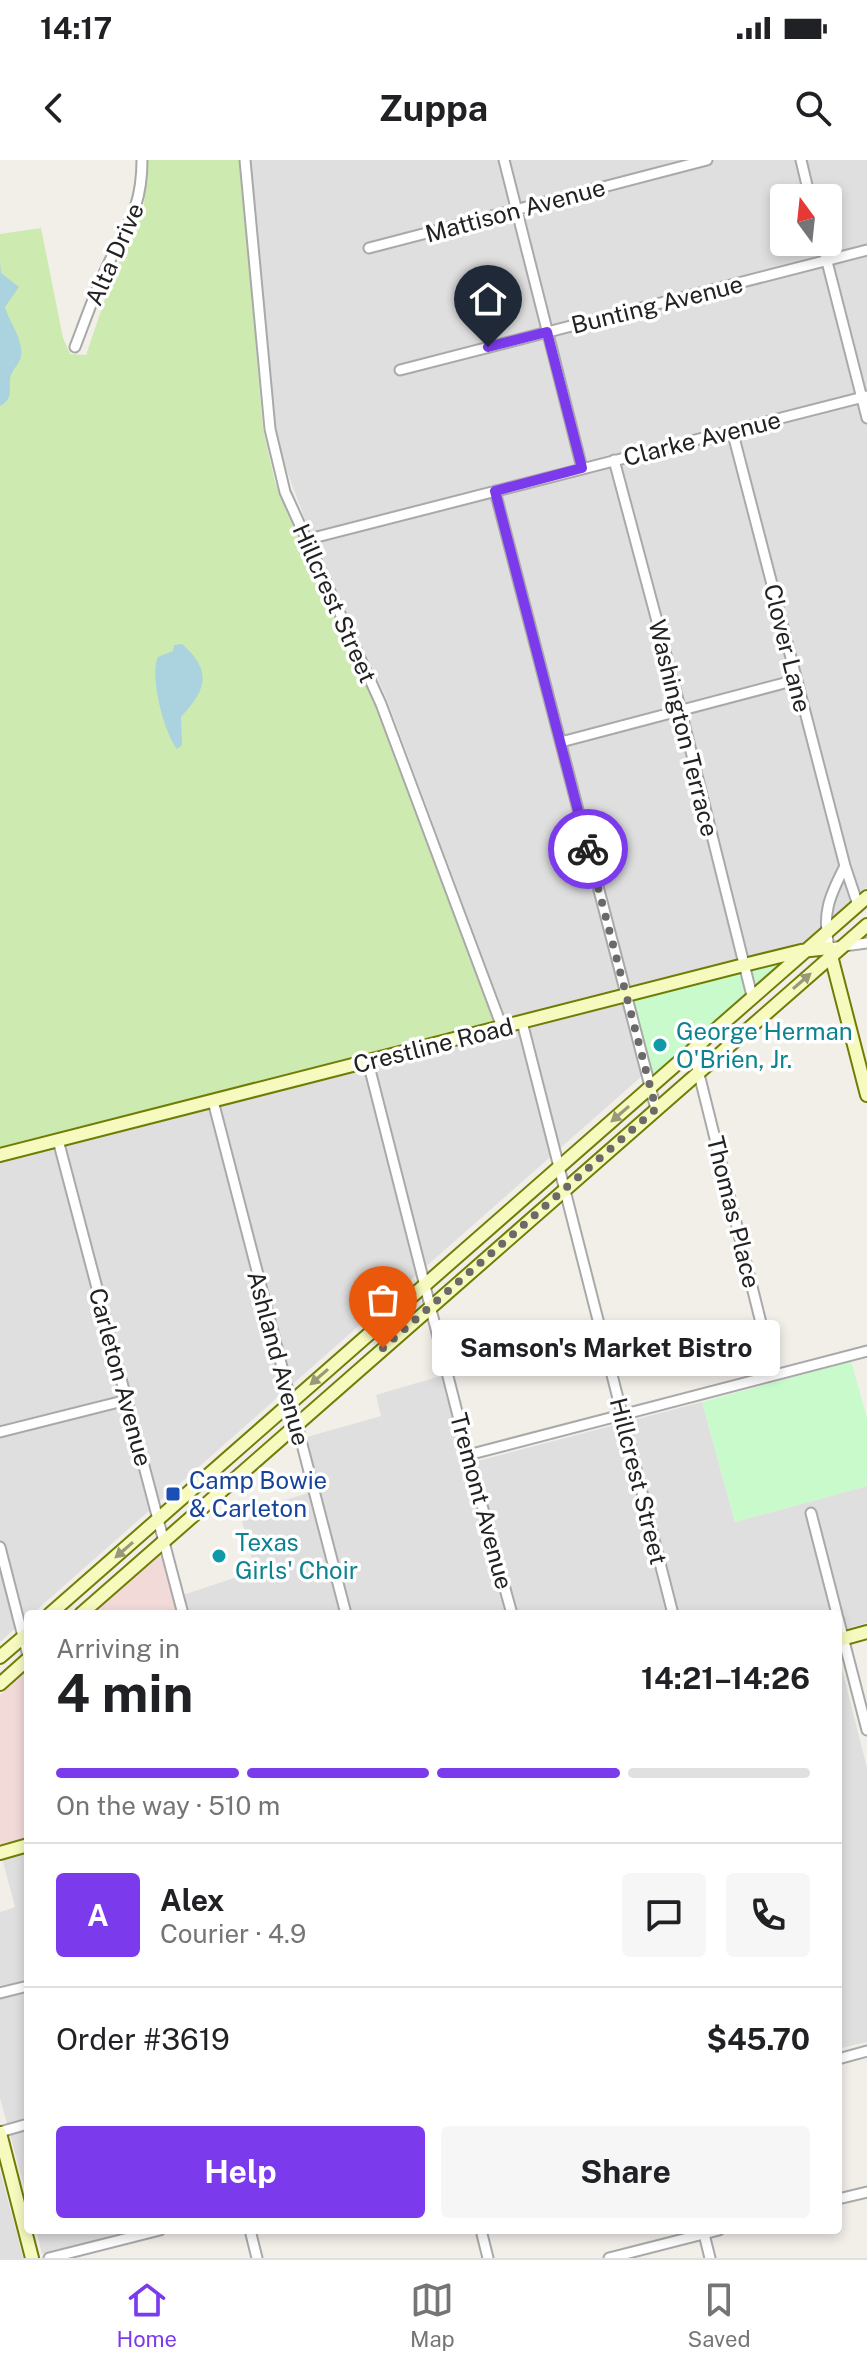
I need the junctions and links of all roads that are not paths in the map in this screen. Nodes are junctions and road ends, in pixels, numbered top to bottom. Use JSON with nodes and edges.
{"nodes":[{"id":1,"x":142,"y":160,"type":"edge"},
{"id":2,"x":245,"y":160,"type":"edge"},
{"id":3,"x":504,"y":160,"type":"edge"},
{"id":4,"x":707,"y":160,"type":"edge"},
{"id":5,"x":801,"y":160,"type":"edge"},
{"id":6,"x":807,"y":184,"type":"edge"},
{"id":7,"x":516,"y":210,"type":"junction"},
{"id":8,"x":369,"y":248,"type":"dead end"},
{"id":9,"x":867,"y":250,"type":"edge"},
{"id":10,"x":825,"y":256,"type":"edge"},
{"id":11,"x":826,"y":260,"type":"junction"},
{"id":12,"x":547,"y":332,"type":"junction"},
{"id":13,"x":75,"y":347,"type":"dead end"},
{"id":14,"x":400,"y":370,"type":"dead end"},
{"id":15,"x":864,"y":396,"type":"edge"},
{"id":16,"x":867,"y":418,"type":"edge"},
{"id":17,"x":732,"y":430,"type":"junction"},
{"id":18,"x":614,"y":460,"type":"junction"},
{"id":19,"x":582,"y":468,"type":"junction"},
{"id":20,"x":495,"y":491,"type":"junction"},
{"id":21,"x":305,"y":540,"type":"junction"},
{"id":22,"x":796,"y":680,"type":"junction"},
{"id":23,"x":681,"y":711,"type":"junction"},
{"id":24,"x":561,"y":742,"type":"junction"},
{"id":25,"x":845,"y":866,"type":"junction"},
{"id":26,"x":863,"y":901,"type":"edge"},
{"id":27,"x":867,"y":925,"type":"edge"},
{"id":28,"x":826,"y":934,"type":"junction"},
{"id":29,"x":867,"y":943,"type":"edge"},
{"id":30,"x":807,"y":950,"type":"junction"},
{"id":31,"x":834,"y":950,"type":"junction"},
{"id":32,"x":744,"y":965,"type":"junction"},
{"id":33,"x":626,"y":995,"type":"junction"},
{"id":34,"x":752,"y":996,"type":"junction"},
{"id":35,"x":522,"y":1022,"type":"junction"},
{"id":36,"x":502,"y":1027,"type":"junction"},
{"id":37,"x":693,"y":1050,"type":"junction"},
{"id":38,"x":368,"y":1062,"type":"junction"},
{"id":39,"x":699,"y":1072,"type":"junction"},
{"id":40,"x":651,"y":1088,"type":"junction"},
{"id":41,"x":867,"y":1095,"type":"edge"},
{"id":42,"x":213,"y":1101,"type":"junction"},
{"id":43,"x":656,"y":1109,"type":"junction"},
{"id":44,"x":58,"y":1140,"type":"junction"},
{"id":45,"x":0,"y":1155,"type":"edge"},
{"id":46,"x":559,"y":1167,"type":"junction"},
{"id":47,"x":565,"y":1190,"type":"junction"},
{"id":48,"x":425,"y":1284,"type":"junction"},
{"id":49,"x":430,"y":1306,"type":"junction"},
{"id":50,"x":867,"y":1351,"type":"edge"},
{"id":51,"x":774,"y":1375,"type":"junction"},
{"id":52,"x":127,"y":1400,"type":"junction"},
{"id":53,"x":291,"y":1402,"type":"junction"},
{"id":54,"x":622,"y":1414,"type":"junction"},
{"id":55,"x":297,"y":1425,"type":"junction"},
{"id":56,"x":0,"y":1432,"type":"edge"},
{"id":57,"x":468,"y":1455,"type":"junction"},
{"id":58,"x":811,"y":1513,"type":"dead end"},
{"id":59,"x":158,"y":1519,"type":"junction"},
{"id":60,"x":164,"y":1542,"type":"junction"},
{"id":61,"x":0,"y":1547,"type":"edge"},
{"id":62,"x":93,"y":1577,"type":"junction"},
{"id":63,"x":107,"y":1591,"type":"junction"},
{"id":64,"x":55,"y":1610,"type":"edge"},
{"id":65,"x":86,"y":1610,"type":"edge"},
{"id":66,"x":182,"y":1610,"type":"edge"},
{"id":67,"x":345,"y":1610,"type":"edge"},
{"id":68,"x":511,"y":1610,"type":"edge"},
{"id":69,"x":672,"y":1610,"type":"edge"},
{"id":70,"x":836,"y":1610,"type":"edge"},
{"id":71,"x":24,"y":1631,"type":"edge"},
{"id":72,"x":867,"y":1632,"type":"edge"},
{"id":73,"x":24,"y":1636,"type":"edge"},
{"id":74,"x":842,"y":1639,"type":"edge"},
{"id":75,"x":842,"y":1642,"type":"edge"},
{"id":76,"x":0,"y":1657,"type":"edge"},
{"id":77,"x":24,"y":1662,"type":"edge"},
{"id":78,"x":0,"y":1684,"type":"edge"},
{"id":79,"x":867,"y":1730,"type":"edge"},
{"id":80,"x":24,"y":1846,"type":"edge"},
{"id":81,"x":0,"y":1853,"type":"edge"},
{"id":82,"x":24,"y":1987,"type":"edge"},
{"id":83,"x":0,"y":1993,"type":"edge"},
{"id":84,"x":867,"y":2051,"type":"edge"},
{"id":85,"x":842,"y":2058,"type":"edge"},
{"id":86,"x":24,"y":2125,"type":"edge"},
{"id":87,"x":0,"y":2132,"type":"edge"},
{"id":88,"x":867,"y":2192,"type":"edge"},
{"id":89,"x":842,"y":2198,"type":"edge"},
{"id":90,"x":24,"y":2226,"type":"edge"},
{"id":91,"x":26,"y":2234,"type":"edge"},
{"id":92,"x":144,"y":2234,"type":"edge"},
{"id":93,"x":251,"y":2234,"type":"edge"},
{"id":94,"x":482,"y":2234,"type":"edge"},
{"id":95,"x":696,"y":2234,"type":"edge"},
{"id":96,"x":704,"y":2234,"type":"edge"},
{"id":97,"x":32,"y":2258,"type":"edge"},
{"id":98,"x":49,"y":2258,"type":"edge"},
{"id":99,"x":257,"y":2258,"type":"edge"},
{"id":100,"x":488,"y":2258,"type":"edge"},
{"id":101,"x":609,"y":2258,"type":"edge"},
{"id":102,"x":710,"y":2258,"type":"edge"}],
"edges":[{"from":1,"to":13,"type":"street","name":"Alta Drive"},
{"from":2,"to":21,"type":"street","name":"Hillcrest Street"},
{"from":3,"to":7,"type":"street"},
{"from":4,"to":7,"type":"street","name":"Mattison Avenue"},
{"from":5,"to":6,"type":"street"},
{"from":7,"to":8,"type":"street","name":"Mattison Avenue"},
{"from":7,"to":12,"type":"street"},
{"from":9,"to":11,"type":"street","name":"Bunting Avenue"},
{"from":10,"to":11,"type":"street"},
{"from":11,"to":12,"type":"street","name":"Bunting Avenue"},
{"from":11,"to":15,"type":"street"},
{"from":12,"to":14,"type":"street","name":"Bunting Avenue"},
{"from":12,"to":19,"type":"street"},
{"from":15,"to":16,"type":"street"},
{"from":15,"to":17,"type":"street","name":"Clarke Avenue"},
{"from":17,"to":18,"type":"street","name":"Clarke Avenue"},
{"from":17,"to":22,"type":"street","name":"Clover Lane"},
{"from":18,"to":19,"type":"street","name":"Clarke Avenue"},
{"from":18,"to":23,"type":"street","name":"Washington Terrace"},
{"from":19,"to":20,"type":"street","name":"Clarke Avenue"},
{"from":20,"to":21,"type":"street","name":"Clarke Avenue"},
{"from":20,"to":24,"type":"street"},
{"from":21,"to":36,"type":"street","name":"Hillcrest Street"},
{"from":22,"to":23,"type":"street"},
{"from":22,"to":25,"type":"street","name":"Clover Lane"},
{"from":23,"to":24,"type":"street"},
{"from":23,"to":32,"type":"street","name":"Washington Terrace"},
{"from":24,"to":33,"type":"street"},
{"from":25,"to":26,"type":"street","name":"Clover Lane"},
{"from":25,"to":28,"type":"street"},
{"from":26,"to":28,"type":"main road"},
{"from":27,"to":31,"type":"main road"},
{"from":28,"to":30,"type":"main road"},
{"from":28,"to":31,"type":"street"},
{"from":29,"to":31,"type":"street","name":"Crestline Road"},
{"from":30,"to":31,"type":"main road","name":"Crestline Road"},
{"from":30,"to":32,"type":"main road","name":"Crestline Road"},
{"from":30,"to":34,"type":"main road"},
{"from":39,"to":31,"type":"main road","one_way":true},
{"from":31,"to":41,"type":"main road"},
{"from":32,"to":33,"type":"main road","name":"Crestline Road"},
{"from":32,"to":34,"type":"street","name":"Washington Terrace"},
{"from":33,"to":35,"type":"main road","name":"Crestline Road"},
{"from":33,"to":40,"type":"street"},
{"from":34,"to":37,"type":"main road"},
{"from":35,"to":36,"type":"main road","name":"Crestline Road"},
{"from":35,"to":46,"type":"street","name":"Hillcrest Street"},
{"from":36,"to":38,"type":"main road","name":"Crestline Road"},
{"from":37,"to":39,"type":"street","name":"Thomas Place"},
{"from":37,"to":40,"type":"main road"},
{"from":38,"to":42,"type":"main road","name":"Crestline Road"},
{"from":38,"to":48,"type":"street","name":"Tremont Avenue"},
{"from":39,"to":43,"type":"main road"},
{"from":39,"to":51,"type":"street","name":"Thomas Place"},
{"from":40,"to":43,"type":"street"},
{"from":40,"to":46,"type":"main road","one_way":true},
{"from":42,"to":44,"type":"main road","name":"Crestline Road"},
{"from":42,"to":53,"type":"street","name":"Ashland Avenue"},
{"from":43,"to":47,"type":"main road"},
{"from":44,"to":45,"type":"main road","name":"Crestline Road"},
{"from":44,"to":52,"type":"street","name":"Carleton Avenue"},
{"from":46,"to":47,"type":"street","name":"Hillcrest Street"},
{"from":46,"to":48,"type":"main road"},
{"from":47,"to":49,"type":"main road"},
{"from":47,"to":54,"type":"street","name":"Hillcrest Street"},
{"from":48,"to":49,"type":"street","name":"Tremont Avenue"},
{"from":48,"to":53,"type":"main road","one_way":true},
{"from":49,"to":55,"type":"main road"},
{"from":49,"to":57,"type":"street","name":"Tremont Avenue"},
{"from":50,"to":51,"type":"street"},
{"from":51,"to":54,"type":"street"},
{"from":52,"to":56,"type":"street"},
{"from":52,"to":59,"type":"street","name":"Carleton Avenue"},
{"from":53,"to":55,"type":"street","name":"Ashland Avenue"},
{"from":53,"to":59,"type":"main road"},
{"from":54,"to":57,"type":"street"},
{"from":54,"to":69,"type":"street","name":"Hillcrest Street"},
{"from":55,"to":60,"type":"main road"},
{"from":55,"to":67,"type":"street","name":"Ashland Avenue"},
{"from":57,"to":68,"type":"street","name":"Tremont Avenue"},
{"from":58,"to":70,"type":"street"},
{"from":59,"to":60,"type":"street","name":"Carleton Avenue"},
{"from":59,"to":62,"type":"main road","one_way":true},
{"from":60,"to":63,"type":"main road"},
{"from":60,"to":66,"type":"street","name":"Carleton Avenue"},
{"from":61,"to":71,"type":"street"},
{"from":62,"to":63,"type":"main road"},
{"from":62,"to":64,"type":"main road"},
{"from":63,"to":65,"type":"main road"},
{"from":72,"to":74,"type":"main road"},
{"from":73,"to":76,"type":"main road"},
{"from":75,"to":79,"type":"street"},
{"from":77,"to":78,"type":"main road"},
{"from":80,"to":81,"type":"main road"},
{"from":82,"to":83,"type":"street"},
{"from":84,"to":85,"type":"street"},
{"from":86,"to":87,"type":"street"},
{"from":87,"to":90,"type":"main road"},
{"from":88,"to":89,"type":"street"},
{"from":91,"to":97,"type":"main road"},
{"from":92,"to":98,"type":"street"},
{"from":93,"to":99,"type":"street"},
{"from":94,"to":100,"type":"street"},
{"from":95,"to":101,"type":"street"},
{"from":96,"to":102,"type":"street"}]}
